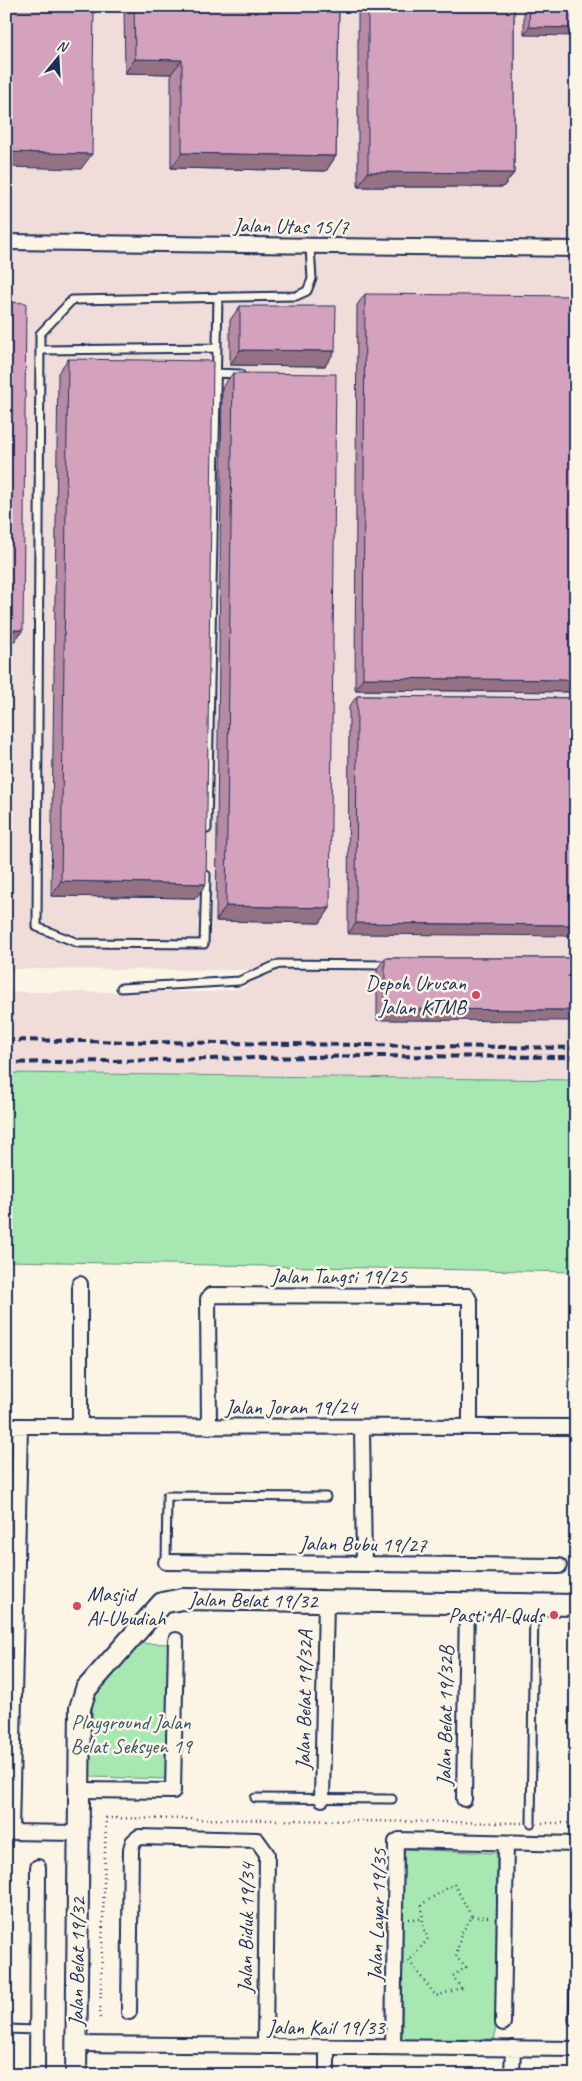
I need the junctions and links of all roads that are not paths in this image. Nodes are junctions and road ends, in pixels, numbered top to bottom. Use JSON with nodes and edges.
{"nodes":[{"id":1,"x":6,"y":242,"type":"edge"},
{"id":2,"x":310,"y":246,"type":"junction"},
{"id":3,"x":576,"y":249,"type":"edge"},
{"id":4,"x":218,"y":297,"type":"junction"},
{"id":5,"x":216,"y":348,"type":"junction"},
{"id":6,"x":40,"y":350,"type":"junction"},
{"id":7,"x":215,"y":373,"type":"junction"},
{"id":8,"x":251,"y":374,"type":"edge"},
{"id":9,"x":206,"y":836,"type":"edge"},
{"id":10,"x":206,"y":865,"type":"edge"},
{"id":11,"x":398,"y":965,"type":"edge"},
{"id":12,"x":121,"y":988,"type":"dead end"},
{"id":13,"x":80,"y":1284,"type":"dead end"},
{"id":14,"x":13,"y":1426,"type":"edge"},
{"id":15,"x":80,"y":1426,"type":"junction"},
{"id":16,"x":209,"y":1427,"type":"junction"},
{"id":17,"x":362,"y":1427,"type":"junction"},
{"id":18,"x":470,"y":1427,"type":"junction"},
{"id":19,"x":576,"y":1428,"type":"edge"},
{"id":20,"x":326,"y":1497,"type":"dead end"},
{"id":21,"x":166,"y":1562,"type":"joint"},
{"id":22,"x":364,"y":1564,"type":"junction"},
{"id":23,"x":559,"y":1566,"type":"dead end"},
{"id":24,"x":326,"y":1601,"type":"junction"},
{"id":25,"x":467,"y":1603,"type":"junction"},
{"id":26,"x":534,"y":1604,"type":"junction"},
{"id":27,"x":576,"y":1605,"type":"edge"},
{"id":28,"x":176,"y":1640,"type":"dead end"},
{"id":29,"x":79,"y":1790,"type":"junction"},
{"id":30,"x":255,"y":1798,"type":"dead end"},
{"id":31,"x":322,"y":1799,"type":"junction"},
{"id":32,"x":392,"y":1799,"type":"dead end"},
{"id":33,"x":464,"y":1799,"type":"dead end"},
{"id":34,"x":531,"y":1823,"type":"dead end"},
{"id":35,"x":9,"y":1832,"type":"edge"},
{"id":36,"x":79,"y":1833,"type":"junction"},
{"id":37,"x":506,"y":1843,"type":"junction"},
{"id":38,"x":576,"y":1844,"type":"edge"},
{"id":39,"x":38,"y":1867,"type":"dead end"},
{"id":40,"x":576,"y":1894,"type":"edge"},
{"id":41,"x":129,"y":2012,"type":"dead end"},
{"id":42,"x":573,"y":2021,"type":"dead end"},
{"id":43,"x":503,"y":2023,"type":"dead end"},
{"id":44,"x":6,"y":2029,"type":"edge"},
{"id":45,"x":37,"y":2030,"type":"junction"},
{"id":46,"x":76,"y":2044,"type":"junction"},
{"id":47,"x":265,"y":2046,"type":"junction"},
{"id":48,"x":393,"y":2047,"type":"junction"},
{"id":49,"x":327,"y":2048,"type":"junction"},
{"id":50,"x":512,"y":2048,"type":"junction"},
{"id":51,"x":576,"y":2049,"type":"edge"},
{"id":52,"x":37,"y":2075,"type":"edge"},
{"id":53,"x":76,"y":2075,"type":"edge"},
{"id":54,"x":326,"y":2075,"type":"edge"},
{"id":55,"x":512,"y":2075,"type":"edge"}],
"edges":[{"from":1,"to":2,"type":"street","name":"Jalan Utas 15/7"},
{"from":2,"to":3,"type":"street","name":"Jalan Utas 15/7"},
{"from":2,"to":4,"type":"lane"},
{"from":4,"to":5,"type":"lane"},
{"from":4,"to":6,"type":"lane"},
{"from":5,"to":6,"type":"lane"},
{"from":5,"to":7,"type":"lane"},
{"from":6,"to":10,"type":"lane"},
{"from":7,"to":8,"type":"lane"},
{"from":7,"to":9,"type":"lane"},
{"from":11,"to":12,"type":"lane"},
{"from":13,"to":15,"type":"street"},
{"from":14,"to":15,"type":"street","name":"Jalan Joran 19/24"},
{"from":14,"to":35,"type":"street"},
{"from":15,"to":16,"type":"street","name":"Jalan Joran 19/24"},
{"from":16,"to":17,"type":"street","name":"Jalan Joran 19/24"},
{"from":16,"to":18,"type":"street","name":"Jalan Tangsi 19/25"},
{"from":17,"to":18,"type":"street","name":"Jalan Joran 19/24"},
{"from":17,"to":22,"type":"street"},
{"from":18,"to":19,"type":"street","name":"Jalan Joran 19/24"},
{"from":20,"to":21,"type":"lane"},
{"from":21,"to":22,"type":"street","name":"Jalan Bubu 19/27"},
{"from":22,"to":23,"type":"street","name":"Jalan Bubu 19/27"},
{"from":24,"to":25,"type":"street","name":"Jalan Belat 19/32"},
{"from":24,"to":29,"type":"street","name":"Jalan Belat 19/32"},
{"from":24,"to":31,"type":"street","name":"Jalan Belat 19/32A"},
{"from":25,"to":26,"type":"street","name":"Jalan Belat 19/32"},
{"from":25,"to":33,"type":"street","name":"Jalan Belat 19/32B"},
{"from":26,"to":27,"type":"street","name":"Jalan Belat 19/32"},
{"from":26,"to":34,"type":"lane"},
{"from":28,"to":29,"type":"street"},
{"from":29,"to":36,"type":"street","name":"Jalan Belat 19/32"},
{"from":30,"to":31,"type":"lane"},
{"from":31,"to":32,"type":"lane"},
{"from":35,"to":36,"type":"street"},
{"from":36,"to":46,"type":"street","name":"Jalan Belat 19/32"},
{"from":37,"to":38,"type":"street","name":"Jalan Layar 19/35"},
{"from":37,"to":43,"type":"street"},
{"from":37,"to":48,"type":"street","name":"Jalan Layar 19/35"},
{"from":39,"to":45,"type":"street"},
{"from":40,"to":42,"type":"lane"},
{"from":41,"to":47,"type":"street","name":"Jalan Biduk 19/34"},
{"from":44,"to":45,"type":"lane"},
{"from":45,"to":52,"type":"street"},
{"from":46,"to":47,"type":"street","name":"Jalan Kail 19/33"},
{"from":46,"to":53,"type":"street","name":"Jalan Belat 19/32"},
{"from":47,"to":49,"type":"street","name":"Jalan Kail 19/33"},
{"from":48,"to":49,"type":"street","name":"Jalan Kail 19/33"},
{"from":48,"to":50,"type":"street","name":"Jalan Kail 19/33"},
{"from":49,"to":54,"type":"street"},
{"from":50,"to":51,"type":"street","name":"Jalan Kail 19/33"},
{"from":50,"to":55,"type":"street"}]}
